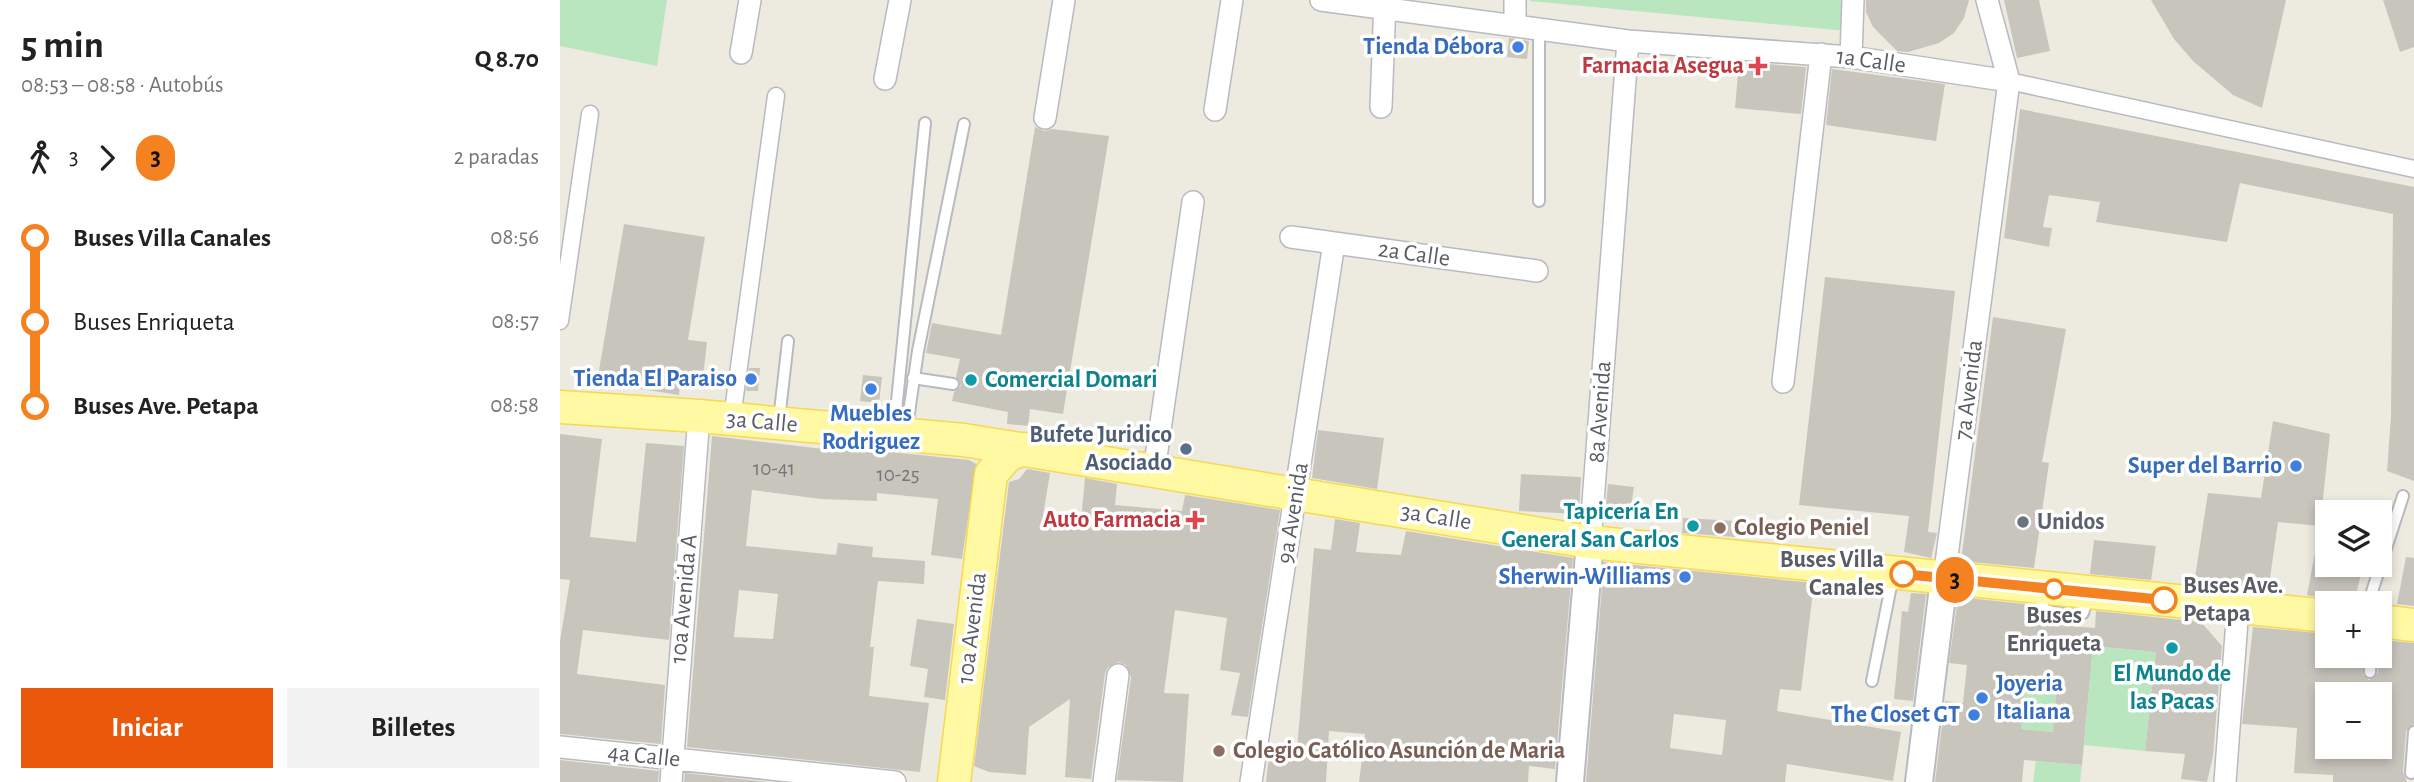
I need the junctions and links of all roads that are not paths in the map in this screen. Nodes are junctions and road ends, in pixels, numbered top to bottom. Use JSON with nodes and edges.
{"nodes":[{"id":1,"x":750,"y":0,"type":"edge"},
{"id":2,"x":900,"y":0,"type":"edge"},
{"id":3,"x":1064,"y":0,"type":"edge"},
{"id":4,"x":1232,"y":0,"type":"edge"},
{"id":5,"x":1321,"y":0,"type":"edge"},
{"id":6,"x":1515,"y":0,"type":"edge"},
{"id":7,"x":1853,"y":0,"type":"edge"},
{"id":8,"x":1987,"y":0,"type":"edge"},
{"id":9,"x":1385,"y":5,"type":"edge"},
{"id":10,"x":1515,"y":24,"type":"junction"},
{"id":11,"x":1539,"y":29,"type":"junction"},
{"id":12,"x":1628,"y":41,"type":"junction"},
{"id":13,"x":741,"y":54,"type":"dead end"},
{"id":14,"x":1821,"y":54,"type":"junction"},
{"id":15,"x":1851,"y":57,"type":"junction"},
{"id":16,"x":885,"y":79,"type":"dead end"},
{"id":17,"x":2010,"y":81,"type":"junction"},
{"id":18,"x":776,"y":96,"type":"dead end"},
{"id":19,"x":1381,"y":107,"type":"dead end"},
{"id":20,"x":1215,"y":110,"type":"dead end"},
{"id":21,"x":590,"y":114,"type":"dead end"},
{"id":22,"x":1045,"y":118,"type":"dead end"},
{"id":23,"x":925,"y":123,"type":"dead end"},
{"id":24,"x":964,"y":124,"type":"dead end"},
{"id":25,"x":2414,"y":169,"type":"edge"},
{"id":26,"x":1539,"y":201,"type":"dead end"},
{"id":27,"x":1193,"y":202,"type":"dead end"},
{"id":28,"x":1291,"y":237,"type":"dead end"},
{"id":29,"x":1334,"y":243,"type":"junction"},
{"id":30,"x":1537,"y":271,"type":"dead end"},
{"id":31,"x":560,"y":321,"type":"edge"},
{"id":32,"x":788,"y":341,"type":"dead end"},
{"id":33,"x":913,"y":378,"type":"junction"},
{"id":34,"x":1783,"y":382,"type":"dead end"},
{"id":35,"x":953,"y":384,"type":"dead end"},
{"id":36,"x":560,"y":407,"type":"edge"},
{"id":37,"x":699,"y":416,"type":"junction"},
{"id":38,"x":732,"y":418,"type":"junction"},
{"id":39,"x":779,"y":423,"type":"junction"},
{"id":40,"x":900,"y":435,"type":"junction"},
{"id":41,"x":964,"y":440,"type":"junction"},
{"id":42,"x":1024,"y":449,"type":"junction"},
{"id":43,"x":1154,"y":471,"type":"junction"},
{"id":44,"x":991,"y":474,"type":"junction"},
{"id":45,"x":1296,"y":495,"type":"junction"},
{"id":46,"x":2403,"y":496,"type":"dead end"},
{"id":47,"x":1590,"y":541,"type":"junction"},
{"id":48,"x":1894,"y":573,"type":"junction"},
{"id":49,"x":1944,"y":579,"type":"junction"},
{"id":50,"x":2372,"y":591,"type":"edge"},
{"id":51,"x":2238,"y":607,"type":"junction"},
{"id":52,"x":2315,"y":615,"type":"edge"},
{"id":53,"x":2392,"y":622,"type":"edge"},
{"id":54,"x":2414,"y":625,"type":"edge"},
{"id":55,"x":2370,"y":668,"type":"edge"},
{"id":56,"x":2370,"y":672,"type":"dead end"},
{"id":57,"x":1118,"y":675,"type":"dead end"},
{"id":58,"x":1872,"y":681,"type":"dead end"},
{"id":59,"x":2414,"y":732,"type":"edge"},
{"id":60,"x":560,"y":747,"type":"edge"},
{"id":61,"x":671,"y":759,"type":"junction"},
{"id":62,"x":2411,"y":773,"type":"dead end"},
{"id":63,"x":671,"y":782,"type":"edge"},
{"id":64,"x":895,"y":782,"type":"edge"},
{"id":65,"x":954,"y":782,"type":"edge"},
{"id":66,"x":1104,"y":782,"type":"edge"},
{"id":67,"x":1251,"y":782,"type":"edge"},
{"id":68,"x":1570,"y":782,"type":"edge"},
{"id":69,"x":1919,"y":782,"type":"edge"},
{"id":70,"x":2225,"y":782,"type":"edge"}],
"edges":[{"from":1,"to":13,"type":"street"},
{"from":2,"to":16,"type":"street"},
{"from":3,"to":22,"type":"street"},
{"from":4,"to":20,"type":"street"},
{"from":5,"to":9,"type":"street","name":"1a Calle"},
{"from":6,"to":10,"type":"street"},
{"from":7,"to":15,"type":"street"},
{"from":8,"to":17,"type":"street","name":"7a Avenida"},
{"from":9,"to":10,"type":"street","name":"1a Calle"},
{"from":9,"to":19,"type":"street"},
{"from":10,"to":11,"type":"street","name":"1a Calle"},
{"from":11,"to":12,"type":"street","name":"1a Calle"},
{"from":11,"to":26,"type":"lane"},
{"from":12,"to":14,"type":"street","name":"1a Calle"},
{"from":12,"to":47,"type":"street","name":"8a Avenida"},
{"from":14,"to":15,"type":"street","name":"1a Calle"},
{"from":14,"to":34,"type":"street"},
{"from":15,"to":17,"type":"street","name":"1a Calle"},
{"from":17,"to":25,"type":"street","name":"1a Calle"},
{"from":17,"to":49,"type":"street","name":"7a Avenida"},
{"from":18,"to":38,"type":"street"},
{"from":21,"to":31,"type":"street"},
{"from":23,"to":40,"type":"lane"},
{"from":24,"to":33,"type":"lane"},
{"from":27,"to":43,"type":"street"},
{"from":28,"to":29,"type":"street","name":"2a Calle"},
{"from":29,"to":30,"type":"street","name":"2a Calle"},
{"from":29,"to":45,"type":"street","name":"9a Avenida"},
{"from":32,"to":39,"type":"lane"},
{"from":33,"to":35,"type":"lane"},
{"from":33,"to":40,"type":"lane"},
{"from":36,"to":37,"type":"main road","name":"3a Calle"},
{"from":37,"to":38,"type":"main road","name":"3a Calle"},
{"from":37,"to":61,"type":"street","name":"10a Avenida A"},
{"from":38,"to":39,"type":"main road","name":"3a Calle"},
{"from":39,"to":40,"type":"main road","name":"3a Calle"},
{"from":40,"to":41,"type":"main road","name":"3a Calle"},
{"from":41,"to":42,"type":"main road","name":"3a Calle"},
{"from":41,"to":44,"type":"main road"},
{"from":42,"to":43,"type":"main road","name":"3a Calle"},
{"from":42,"to":44,"type":"main road"},
{"from":43,"to":45,"type":"main road","name":"3a Calle"},
{"from":44,"to":65,"type":"main road","name":"10a Avenida"},
{"from":45,"to":47,"type":"main road","name":"3a Calle"},
{"from":45,"to":67,"type":"street","name":"9a Avenida"},
{"from":46,"to":50,"type":"lane"},
{"from":47,"to":48,"type":"main road","name":"3a Calle"},
{"from":47,"to":68,"type":"street","name":"8a Avenida"},
{"from":48,"to":49,"type":"main road","name":"3a Calle"},
{"from":48,"to":58,"type":"lane"},
{"from":49,"to":51,"type":"main road","name":"3a Calle"},
{"from":49,"to":69,"type":"street","name":"7a Avenida"},
{"from":51,"to":52,"type":"main road","name":"3a Calle"},
{"from":51,"to":70,"type":"street"},
{"from":53,"to":54,"type":"main road"},
{"from":55,"to":56,"type":"lane"},
{"from":57,"to":66,"type":"street"},
{"from":59,"to":62,"type":"lane"},
{"from":60,"to":61,"type":"street","name":"4a Calle"},
{"from":61,"to":63,"type":"street","name":"10a Avenida A"},
{"from":61,"to":64,"type":"street","name":"4a Calle"}]}
